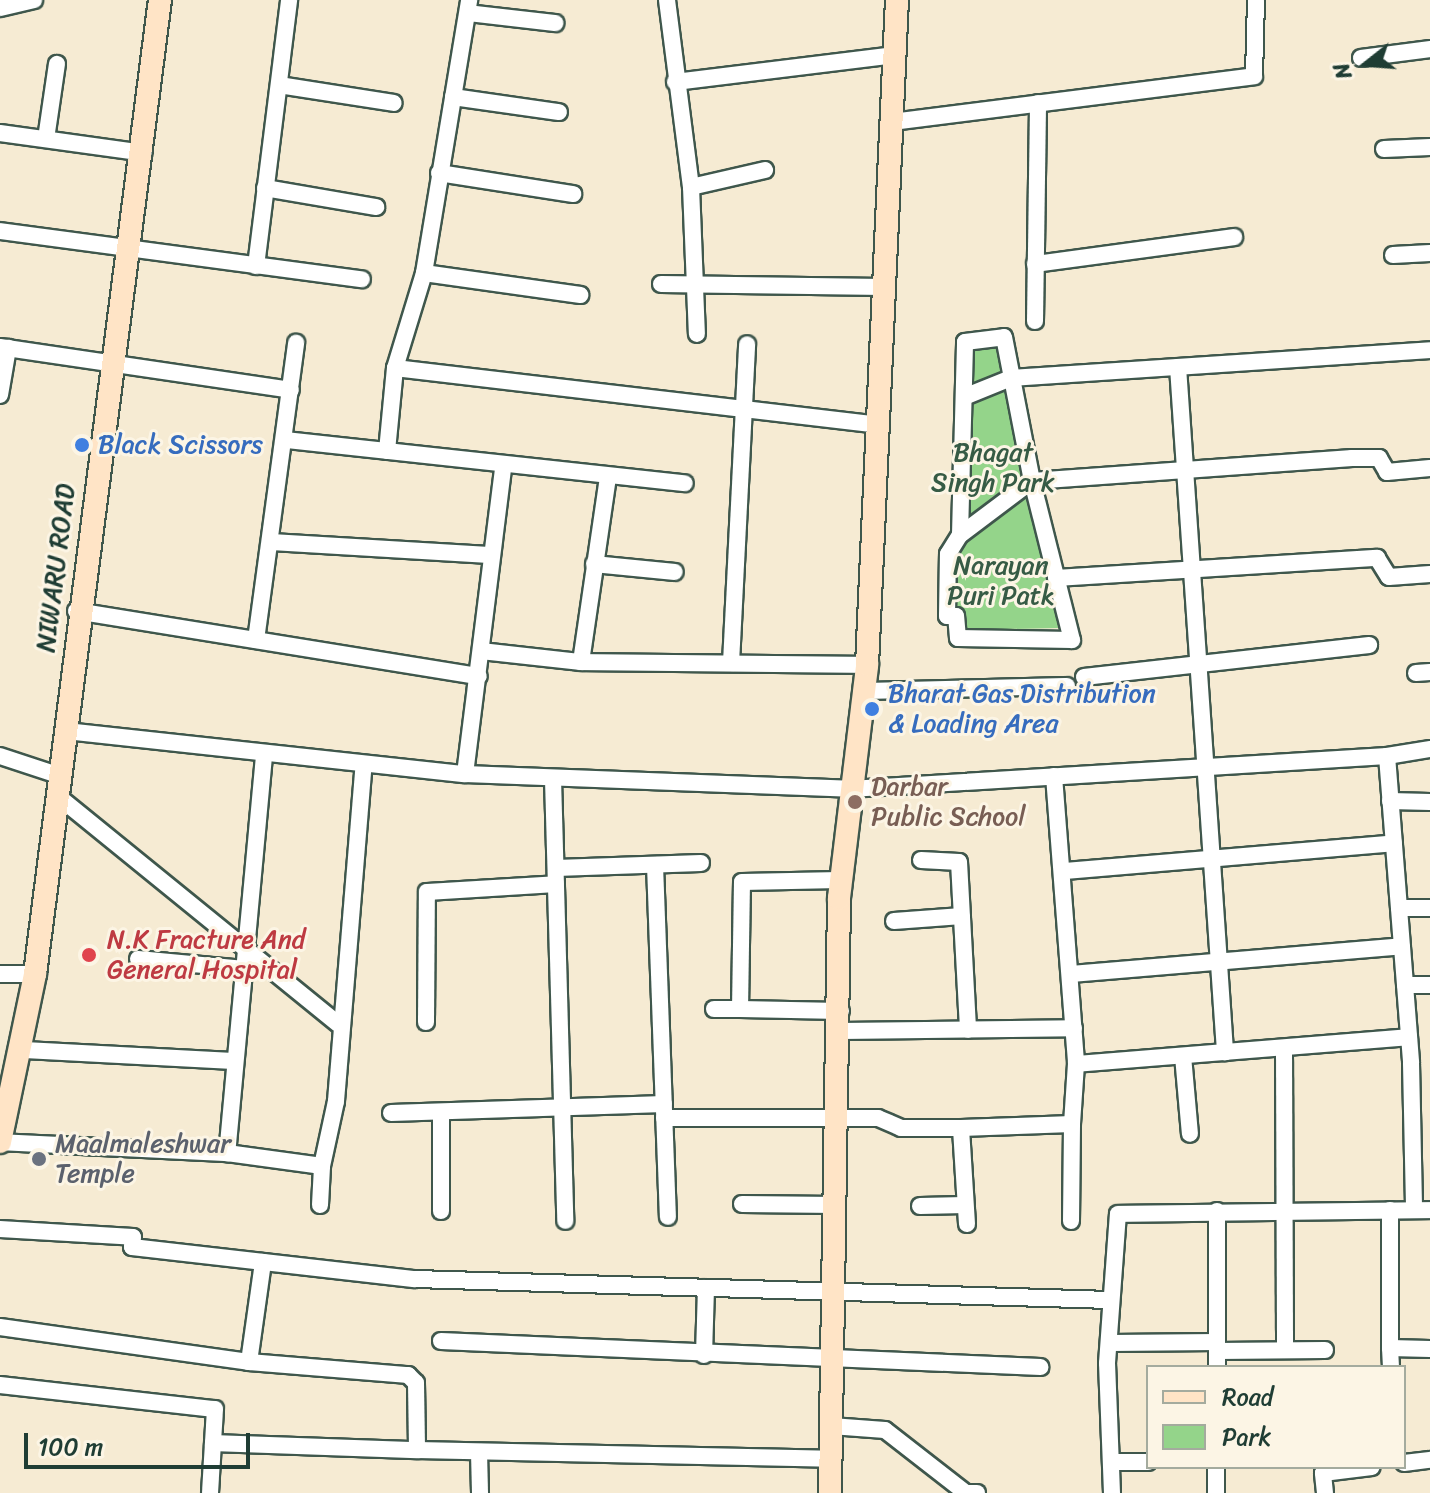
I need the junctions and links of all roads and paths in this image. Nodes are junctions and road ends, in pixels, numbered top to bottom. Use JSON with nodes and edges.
{"nodes":[{"id":1,"x":34,"y":0,"type":"edge"},
{"id":2,"x":160,"y":0,"type":"edge"},
{"id":3,"x":289,"y":0,"type":"edge"},
{"id":4,"x":667,"y":0,"type":"edge"},
{"id":5,"x":897,"y":0,"type":"edge"},
{"id":6,"x":1256,"y":0,"type":"edge"},
{"id":7,"x":468,"y":7,"type":"edge"},
{"id":8,"x":0,"y":8,"type":"edge"},
{"id":9,"x":555,"y":23,"type":"dead end"},
{"id":10,"x":1430,"y":49,"type":"edge"},
{"id":11,"x":895,"y":55,"type":"junction"},
{"id":12,"x":1361,"y":58,"type":"dead end"},
{"id":13,"x":57,"y":64,"type":"dead end"},
{"id":14,"x":675,"y":82,"type":"junction"},
{"id":15,"x":279,"y":85,"type":"junction"},
{"id":16,"x":453,"y":97,"type":"junction"},
{"id":17,"x":394,"y":103,"type":"dead end"},
{"id":18,"x":1038,"y":103,"type":"junction"},
{"id":19,"x":559,"y":112,"type":"dead end"},
{"id":20,"x":892,"y":122,"type":"junction"},
{"id":21,"x":0,"y":133,"type":"edge"},
{"id":22,"x":46,"y":139,"type":"junction"},
{"id":23,"x":1430,"y":147,"type":"edge"},
{"id":24,"x":1384,"y":149,"type":"dead end"},
{"id":25,"x":144,"y":153,"type":"junction"},
{"id":26,"x":765,"y":170,"type":"dead end"},
{"id":27,"x":439,"y":173,"type":"junction"},
{"id":28,"x":691,"y":187,"type":"junction"},
{"id":29,"x":265,"y":188,"type":"junction"},
{"id":30,"x":573,"y":194,"type":"dead end"},
{"id":31,"x":376,"y":207,"type":"dead end"},
{"id":32,"x":0,"y":231,"type":"edge"},
{"id":33,"x":1234,"y":237,"type":"dead end"},
{"id":34,"x":129,"y":249,"type":"junction"},
{"id":35,"x":1430,"y":253,"type":"edge"},
{"id":36,"x":1393,"y":255,"type":"dead end"},
{"id":37,"x":1035,"y":264,"type":"junction"},
{"id":38,"x":256,"y":266,"type":"junction"},
{"id":39,"x":424,"y":273,"type":"junction"},
{"id":40,"x":362,"y":279,"type":"dead end"},
{"id":41,"x":661,"y":284,"type":"dead end"},
{"id":42,"x":698,"y":284,"type":"junction"},
{"id":43,"x":884,"y":287,"type":"junction"},
{"id":44,"x":580,"y":295,"type":"dead end"},
{"id":45,"x":1035,"y":321,"type":"dead end"},
{"id":46,"x":697,"y":334,"type":"dead end"},
{"id":47,"x":296,"y":343,"type":"dead end"},
{"id":48,"x":747,"y":344,"type":"dead end"},
{"id":49,"x":4,"y":348,"type":"edge"},
{"id":50,"x":1430,"y":350,"type":"edge"},
{"id":51,"x":113,"y":364,"type":"junction"},
{"id":52,"x":1178,"y":367,"type":"junction"},
{"id":53,"x":395,"y":368,"type":"junction"},
{"id":54,"x":1011,"y":378,"type":"junction"},
{"id":55,"x":291,"y":390,"type":"junction"},
{"id":56,"x":0,"y":395,"type":"edge"},
{"id":57,"x":964,"y":397,"type":"junction"},
{"id":58,"x":746,"y":409,"type":"junction"},
{"id":59,"x":878,"y":425,"type":"junction"},
{"id":60,"x":286,"y":440,"type":"junction"},
{"id":61,"x":387,"y":451,"type":"junction"},
{"id":62,"x":503,"y":468,"type":"junction"},
{"id":63,"x":1430,"y":468,"type":"edge"},
{"id":64,"x":1186,"y":469,"type":"junction"},
{"id":65,"x":608,"y":478,"type":"junction"},
{"id":66,"x":1032,"y":481,"type":"junction"},
{"id":67,"x":685,"y":483,"type":"dead end"},
{"id":68,"x":960,"y":535,"type":"junction"},
{"id":69,"x":271,"y":542,"type":"junction"},
{"id":70,"x":490,"y":555,"type":"junction"},
{"id":71,"x":594,"y":564,"type":"junction"},
{"id":72,"x":1192,"y":568,"type":"junction"},
{"id":73,"x":675,"y":572,"type":"dead end"},
{"id":74,"x":1430,"y":574,"type":"edge"},
{"id":75,"x":1056,"y":578,"type":"junction"},
{"id":76,"x":76,"y":611,"type":"junction"},
{"id":77,"x":256,"y":640,"type":"junction"},
{"id":78,"x":1369,"y":645,"type":"dead end"},
{"id":79,"x":481,"y":651,"type":"junction"},
{"id":80,"x":581,"y":662,"type":"junction"},
{"id":81,"x":1197,"y":662,"type":"junction"},
{"id":82,"x":731,"y":663,"type":"junction"},
{"id":83,"x":867,"y":665,"type":"junction"},
{"id":84,"x":479,"y":676,"type":"junction"},
{"id":85,"x":1084,"y":677,"type":"dead end"},
{"id":86,"x":1067,"y":686,"type":"dead end"},
{"id":87,"x":864,"y":691,"type":"junction"},
{"id":88,"x":66,"y":731,"type":"junction"},
{"id":89,"x":1430,"y":749,"type":"edge"},
{"id":90,"x":0,"y":756,"type":"edge"},
{"id":91,"x":264,"y":756,"type":"junction"},
{"id":92,"x":1387,"y":756,"type":"junction"},
{"id":93,"x":364,"y":764,"type":"junction"},
{"id":94,"x":1203,"y":767,"type":"junction"},
{"id":95,"x":465,"y":774,"type":"junction"},
{"id":96,"x":1054,"y":776,"type":"junction"},
{"id":97,"x":553,"y":779,"type":"junction"},
{"id":98,"x":60,"y":787,"type":"junction"},
{"id":99,"x":850,"y":789,"type":"junction"},
{"id":100,"x":1390,"y":801,"type":"junction"},
{"id":101,"x":1430,"y":802,"type":"edge"},
{"id":102,"x":1394,"y":843,"type":"junction"},
{"id":103,"x":1211,"y":856,"type":"junction"},
{"id":104,"x":921,"y":860,"type":"dead end"},
{"id":105,"x":701,"y":863,"type":"dead end"},
{"id":106,"x":655,"y":865,"type":"junction"},
{"id":107,"x":1064,"y":871,"type":"junction"},
{"id":108,"x":556,"y":876,"type":"junction"},
{"id":109,"x":840,"y":880,"type":"junction"},
{"id":110,"x":1399,"y":908,"type":"junction"},
{"id":111,"x":1430,"y":908,"type":"edge"},
{"id":112,"x":962,"y":916,"type":"junction"},
{"id":113,"x":894,"y":921,"type":"dead end"},
{"id":114,"x":1402,"y":946,"type":"junction"},
{"id":115,"x":247,"y":948,"type":"junction"},
{"id":116,"x":1221,"y":957,"type":"junction"},
{"id":117,"x":138,"y":959,"type":"dead end"},
{"id":118,"x":245,"y":969,"type":"junction"},
{"id":119,"x":0,"y":974,"type":"edge"},
{"id":120,"x":35,"y":974,"type":"junction"},
{"id":121,"x":1071,"y":974,"type":"junction"},
{"id":122,"x":1405,"y":985,"type":"junction"},
{"id":123,"x":1430,"y":985,"type":"edge"},
{"id":124,"x":714,"y":1009,"type":"dead end"},
{"id":125,"x":740,"y":1009,"type":"junction"},
{"id":126,"x":841,"y":1021,"type":"junction"},
{"id":127,"x":426,"y":1022,"type":"dead end"},
{"id":128,"x":338,"y":1024,"type":"junction"},
{"id":129,"x":1074,"y":1028,"type":"junction"},
{"id":130,"x":968,"y":1030,"type":"junction"},
{"id":131,"x":1409,"y":1037,"type":"junction"},
{"id":132,"x":1284,"y":1049,"type":"junction"},
{"id":133,"x":23,"y":1050,"type":"junction"},
{"id":134,"x":1225,"y":1052,"type":"junction"},
{"id":135,"x":1183,"y":1056,"type":"junction"},
{"id":136,"x":235,"y":1061,"type":"junction"},
{"id":137,"x":1076,"y":1064,"type":"junction"},
{"id":138,"x":562,"y":1108,"type":"junction"},
{"id":139,"x":664,"y":1111,"type":"junction"},
{"id":140,"x":441,"y":1112,"type":"junction"},
{"id":141,"x":391,"y":1113,"type":"dead end"},
{"id":142,"x":839,"y":1117,"type":"junction"},
{"id":143,"x":1072,"y":1124,"type":"junction"},
{"id":144,"x":961,"y":1128,"type":"junction"},
{"id":145,"x":1190,"y":1134,"type":"dead end"},
{"id":146,"x":0,"y":1142,"type":"edge"},
{"id":147,"x":227,"y":1153,"type":"junction"},
{"id":148,"x":322,"y":1166,"type":"junction"},
{"id":149,"x":742,"y":1204,"type":"dead end"},
{"id":150,"x":320,"y":1205,"type":"dead end"},
{"id":151,"x":837,"y":1205,"type":"junction"},
{"id":152,"x":965,"y":1205,"type":"junction"},
{"id":153,"x":920,"y":1206,"type":"dead end"},
{"id":154,"x":1390,"y":1210,"type":"junction"},
{"id":155,"x":1422,"y":1210,"type":"edge"},
{"id":156,"x":441,"y":1211,"type":"dead end"},
{"id":157,"x":1217,"y":1211,"type":"junction"},
{"id":158,"x":1287,"y":1211,"type":"junction"},
{"id":159,"x":668,"y":1217,"type":"dead end"},
{"id":160,"x":565,"y":1221,"type":"dead end"},
{"id":161,"x":1071,"y":1221,"type":"dead end"},
{"id":162,"x":967,"y":1224,"type":"dead end"},
{"id":163,"x":0,"y":1229,"type":"edge"},
{"id":164,"x":263,"y":1262,"type":"junction"},
{"id":165,"x":706,"y":1288,"type":"junction"},
{"id":166,"x":835,"y":1291,"type":"junction"},
{"id":167,"x":1110,"y":1300,"type":"junction"},
{"id":168,"x":0,"y":1327,"type":"edge"},
{"id":169,"x":441,"y":1341,"type":"dead end"},
{"id":170,"x":1111,"y":1343,"type":"junction"},
{"id":171,"x":1390,"y":1348,"type":"junction"},
{"id":172,"x":1285,"y":1349,"type":"junction"},
{"id":173,"x":1430,"y":1349,"type":"edge"},
{"id":174,"x":1325,"y":1350,"type":"dead end"},
{"id":175,"x":1217,"y":1353,"type":"edge"},
{"id":176,"x":704,"y":1355,"type":"junction"},
{"id":177,"x":833,"y":1358,"type":"junction"},
{"id":178,"x":249,"y":1362,"type":"junction"},
{"id":179,"x":1391,"y":1365,"type":"edge"},
{"id":180,"x":1040,"y":1367,"type":"dead end"},
{"id":181,"x":0,"y":1385,"type":"edge"},
{"id":182,"x":831,"y":1426,"type":"junction"},
{"id":183,"x":213,"y":1443,"type":"junction"},
{"id":184,"x":417,"y":1450,"type":"junction"},
{"id":185,"x":479,"y":1452,"type":"junction"},
{"id":186,"x":830,"y":1459,"type":"junction"},
{"id":187,"x":1430,"y":1460,"type":"edge"},
{"id":188,"x":1112,"y":1462,"type":"junction"},
{"id":189,"x":1146,"y":1462,"type":"edge"},
{"id":190,"x":1406,"y":1463,"type":"edge"},
{"id":191,"x":1216,"y":1469,"type":"edge"},
{"id":192,"x":1323,"y":1470,"type":"edge"},
{"id":193,"x":210,"y":1493,"type":"edge"},
{"id":194,"x":480,"y":1493,"type":"edge"},
{"id":195,"x":830,"y":1493,"type":"edge"},
{"id":196,"x":977,"y":1493,"type":"edge"},
{"id":197,"x":1112,"y":1493,"type":"edge"},
{"id":198,"x":1216,"y":1493,"type":"edge"},
{"id":199,"x":1325,"y":1493,"type":"edge"}],
"edges":[{"from":1,"to":8,"type":"street"},
{"from":2,"to":25,"type":"street","name":"NIWARU ROAD"},
{"from":3,"to":15,"type":"street"},
{"from":4,"to":14,"type":"street"},
{"from":5,"to":11,"type":"street"},
{"from":6,"to":18,"type":"street"},
{"from":7,"to":9,"type":"street"},
{"from":7,"to":16,"type":"street"},
{"from":10,"to":12,"type":"street"},
{"from":11,"to":14,"type":"street"},
{"from":11,"to":20,"type":"street"},
{"from":13,"to":22,"type":"street"},
{"from":14,"to":28,"type":"street"},
{"from":15,"to":17,"type":"street"},
{"from":15,"to":29,"type":"street"},
{"from":16,"to":19,"type":"street"},
{"from":16,"to":27,"type":"street"},
{"from":18,"to":20,"type":"street"},
{"from":18,"to":37,"type":"street"},
{"from":20,"to":43,"type":"street"},
{"from":21,"to":22,"type":"street"},
{"from":22,"to":25,"type":"street"},
{"from":23,"to":24,"type":"street"},
{"from":25,"to":34,"type":"street","name":"NIWARU ROAD"},
{"from":26,"to":28,"type":"street"},
{"from":27,"to":30,"type":"street"},
{"from":27,"to":39,"type":"street"},
{"from":28,"to":42,"type":"street"},
{"from":29,"to":31,"type":"street"},
{"from":29,"to":38,"type":"street"},
{"from":32,"to":34,"type":"street"},
{"from":33,"to":37,"type":"street"},
{"from":34,"to":38,"type":"street"},
{"from":34,"to":51,"type":"street","name":"NIWARU ROAD"},
{"from":35,"to":36,"type":"street"},
{"from":37,"to":45,"type":"street"},
{"from":38,"to":40,"type":"street"},
{"from":39,"to":44,"type":"street"},
{"from":39,"to":53,"type":"street"},
{"from":41,"to":42,"type":"street"},
{"from":42,"to":43,"type":"street"},
{"from":42,"to":46,"type":"street"},
{"from":43,"to":59,"type":"street"},
{"from":47,"to":55,"type":"street"},
{"from":48,"to":58,"type":"street"},
{"from":49,"to":51,"type":"street"},
{"from":49,"to":56,"type":"street"},
{"from":50,"to":52,"type":"street"},
{"from":51,"to":55,"type":"street"},
{"from":51,"to":76,"type":"street","name":"NIWARU ROAD"},
{"from":52,"to":54,"type":"street"},
{"from":52,"to":64,"type":"street"},
{"from":53,"to":58,"type":"street"},
{"from":53,"to":61,"type":"street"},
{"from":54,"to":57,"type":"street"},
{"from":54,"to":57,"type":"street"},
{"from":54,"to":66,"type":"street"},
{"from":55,"to":60,"type":"street"},
{"from":57,"to":68,"type":"street"},
{"from":58,"to":59,"type":"street"},
{"from":58,"to":82,"type":"street"},
{"from":59,"to":83,"type":"street"},
{"from":60,"to":61,"type":"street"},
{"from":60,"to":69,"type":"street"},
{"from":61,"to":62,"type":"street"},
{"from":62,"to":65,"type":"street"},
{"from":62,"to":70,"type":"street"},
{"from":63,"to":64,"type":"street"},
{"from":64,"to":66,"type":"street"},
{"from":64,"to":72,"type":"street"},
{"from":65,"to":67,"type":"street"},
{"from":65,"to":71,"type":"street"},
{"from":66,"to":68,"type":"street"},
{"from":66,"to":75,"type":"street"},
{"from":68,"to":75,"type":"street"},
{"from":69,"to":70,"type":"street"},
{"from":69,"to":77,"type":"street"},
{"from":70,"to":79,"type":"street"},
{"from":71,"to":73,"type":"street"},
{"from":71,"to":80,"type":"street"},
{"from":72,"to":74,"type":"street"},
{"from":72,"to":75,"type":"street"},
{"from":72,"to":81,"type":"street"},
{"from":76,"to":77,"type":"street"},
{"from":76,"to":88,"type":"street","name":"NIWARU ROAD"},
{"from":77,"to":84,"type":"street"},
{"from":78,"to":81,"type":"street"},
{"from":79,"to":80,"type":"street"},
{"from":79,"to":84,"type":"street"},
{"from":80,"to":82,"type":"street"},
{"from":81,"to":85,"type":"street"},
{"from":81,"to":94,"type":"street"},
{"from":82,"to":83,"type":"street"},
{"from":83,"to":87,"type":"street"},
{"from":84,"to":95,"type":"street"},
{"from":86,"to":87,"type":"street"},
{"from":87,"to":99,"type":"street"},
{"from":88,"to":91,"type":"street"},
{"from":88,"to":98,"type":"street","name":"NIWARU ROAD"},
{"from":89,"to":92,"type":"street"},
{"from":90,"to":98,"type":"street"},
{"from":91,"to":93,"type":"street"},
{"from":91,"to":115,"type":"street"},
{"from":92,"to":94,"type":"street"},
{"from":92,"to":100,"type":"street"},
{"from":93,"to":95,"type":"street"},
{"from":93,"to":128,"type":"street"},
{"from":94,"to":96,"type":"street"},
{"from":94,"to":103,"type":"street"},
{"from":95,"to":97,"type":"street"},
{"from":96,"to":99,"type":"street"},
{"from":96,"to":107,"type":"street"},
{"from":97,"to":99,"type":"street"},
{"from":97,"to":108,"type":"street"},
{"from":98,"to":115,"type":"street"},
{"from":98,"to":120,"type":"street","name":"NIWARU ROAD"},
{"from":99,"to":109,"type":"street"},
{"from":100,"to":101,"type":"street"},
{"from":100,"to":102,"type":"street"},
{"from":102,"to":103,"type":"street"},
{"from":102,"to":110,"type":"street"},
{"from":103,"to":107,"type":"street"},
{"from":103,"to":116,"type":"street"},
{"from":104,"to":112,"type":"street"},
{"from":105,"to":106,"type":"street"},
{"from":106,"to":108,"type":"street"},
{"from":106,"to":139,"type":"street"},
{"from":107,"to":121,"type":"street"},
{"from":108,"to":127,"type":"street"},
{"from":108,"to":138,"type":"street"},
{"from":109,"to":125,"type":"street"},
{"from":109,"to":126,"type":"street"},
{"from":110,"to":111,"type":"street"},
{"from":110,"to":114,"type":"street"},
{"from":112,"to":113,"type":"street"},
{"from":112,"to":130,"type":"street"},
{"from":114,"to":116,"type":"street"},
{"from":114,"to":122,"type":"street"},
{"from":115,"to":118,"type":"street"},
{"from":115,"to":128,"type":"street"},
{"from":116,"to":121,"type":"street"},
{"from":116,"to":134,"type":"street"},
{"from":117,"to":118,"type":"street"},
{"from":118,"to":136,"type":"street"},
{"from":119,"to":120,"type":"street"},
{"from":120,"to":133,"type":"street","name":"NIWARU ROAD"},
{"from":121,"to":129,"type":"street"},
{"from":122,"to":123,"type":"street"},
{"from":122,"to":131,"type":"street"},
{"from":124,"to":125,"type":"street"},
{"from":125,"to":126,"type":"street"},
{"from":126,"to":130,"type":"street"},
{"from":126,"to":142,"type":"street"},
{"from":128,"to":148,"type":"street"},
{"from":129,"to":130,"type":"street"},
{"from":129,"to":137,"type":"street"},
{"from":131,"to":132,"type":"street"},
{"from":131,"to":155,"type":"street"},
{"from":132,"to":134,"type":"street"},
{"from":132,"to":158,"type":"street"},
{"from":133,"to":136,"type":"street"},
{"from":133,"to":146,"type":"street","name":"NIWARU ROAD"},
{"from":134,"to":135,"type":"street"},
{"from":135,"to":137,"type":"street"},
{"from":135,"to":145,"type":"street"},
{"from":136,"to":147,"type":"street"},
{"from":137,"to":143,"type":"street"},
{"from":138,"to":139,"type":"street"},
{"from":138,"to":140,"type":"street"},
{"from":138,"to":160,"type":"street"},
{"from":139,"to":142,"type":"street"},
{"from":139,"to":159,"type":"street"},
{"from":140,"to":141,"type":"street"},
{"from":140,"to":156,"type":"street"},
{"from":142,"to":144,"type":"street"},
{"from":142,"to":151,"type":"street"},
{"from":143,"to":144,"type":"street"},
{"from":143,"to":161,"type":"street"},
{"from":144,"to":152,"type":"street"},
{"from":146,"to":147,"type":"street"},
{"from":147,"to":148,"type":"street"},
{"from":148,"to":150,"type":"street"},
{"from":149,"to":151,"type":"street"},
{"from":151,"to":166,"type":"street"},
{"from":152,"to":153,"type":"street"},
{"from":152,"to":162,"type":"street"},
{"from":154,"to":155,"type":"street"},
{"from":154,"to":158,"type":"street"},
{"from":154,"to":171,"type":"street"},
{"from":157,"to":158,"type":"street"},
{"from":157,"to":167,"type":"street"},
{"from":157,"to":175,"type":"street"},
{"from":158,"to":172,"type":"street"},
{"from":163,"to":164,"type":"street"},
{"from":164,"to":165,"type":"street"},
{"from":164,"to":178,"type":"street"},
{"from":165,"to":166,"type":"street"},
{"from":165,"to":176,"type":"street"},
{"from":166,"to":167,"type":"street"},
{"from":166,"to":177,"type":"street"},
{"from":167,"to":170,"type":"street"},
{"from":168,"to":178,"type":"street"},
{"from":169,"to":176,"type":"street"},
{"from":170,"to":175,"type":"street"},
{"from":170,"to":188,"type":"street"},
{"from":171,"to":173,"type":"street"},
{"from":171,"to":179,"type":"street"},
{"from":172,"to":174,"type":"street"},
{"from":172,"to":175,"type":"street"},
{"from":176,"to":177,"type":"street"},
{"from":177,"to":180,"type":"street"},
{"from":177,"to":182,"type":"street"},
{"from":178,"to":184,"type":"street"},
{"from":181,"to":183,"type":"street"},
{"from":182,"to":186,"type":"street"},
{"from":182,"to":196,"type":"street"},
{"from":183,"to":184,"type":"street"},
{"from":183,"to":193,"type":"street"},
{"from":184,"to":185,"type":"street"},
{"from":185,"to":186,"type":"street"},
{"from":185,"to":194,"type":"street"},
{"from":186,"to":195,"type":"street"},
{"from":187,"to":190,"type":"street"},
{"from":188,"to":189,"type":"street"},
{"from":188,"to":197,"type":"street"},
{"from":191,"to":198,"type":"street"},
{"from":192,"to":199,"type":"street"}]}
